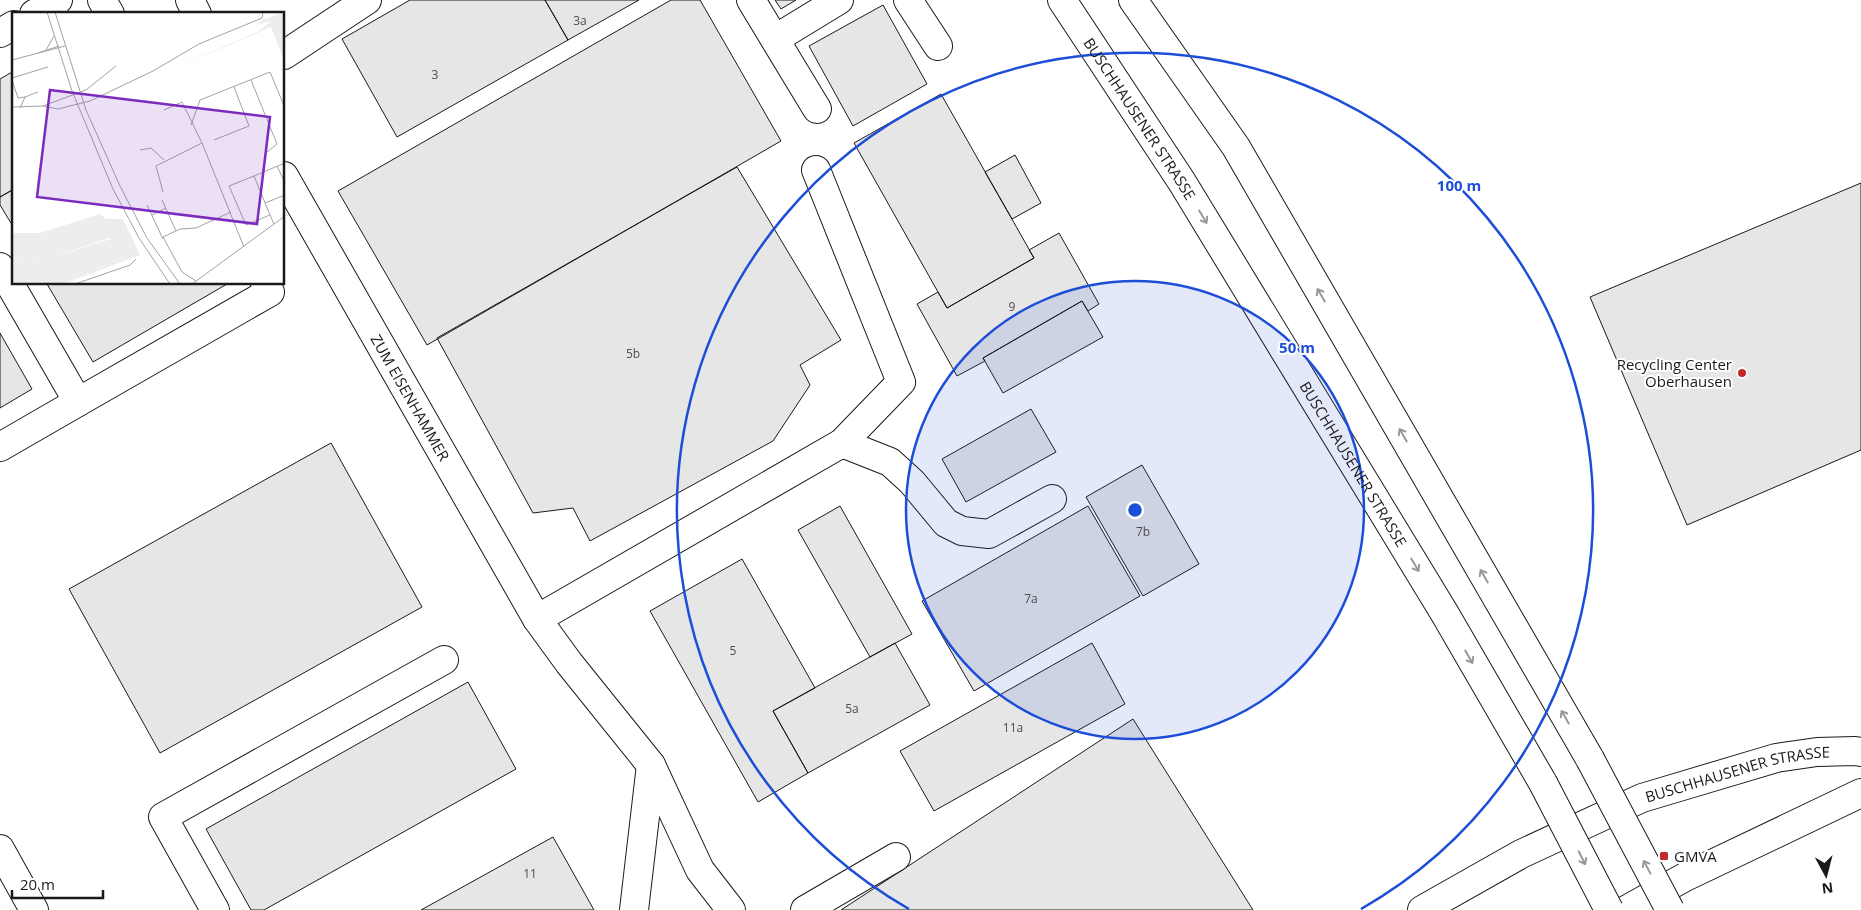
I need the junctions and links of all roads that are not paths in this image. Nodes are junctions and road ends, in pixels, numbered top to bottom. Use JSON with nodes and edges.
{"nodes":[{"id":1,"x":58,"y":0,"type":"edge"},
{"id":2,"x":102,"y":0,"type":"edge"},
{"id":3,"x":190,"y":0,"type":"edge"},
{"id":4,"x":367,"y":0,"type":"edge"},
{"id":5,"x":751,"y":0,"type":"edge"},
{"id":6,"x":839,"y":0,"type":"edge"},
{"id":7,"x":908,"y":0,"type":"edge"},
{"id":8,"x":1062,"y":0,"type":"edge"},
{"id":9,"x":1134,"y":0,"type":"edge"},
{"id":10,"x":37,"y":12,"type":"edge"},
{"id":11,"x":109,"y":12,"type":"edge"},
{"id":12,"x":196,"y":12,"type":"edge"},
{"id":13,"x":12,"y":26,"type":"edge"},
{"id":14,"x":0,"y":33,"type":"edge"},
{"id":15,"x":775,"y":39,"type":"junction"},
{"id":16,"x":938,"y":46,"type":"dead end"},
{"id":17,"x":285,"y":54,"type":"edge"},
{"id":18,"x":817,"y":109,"type":"dead end"},
{"id":19,"x":816,"y":170,"type":"dead end"},
{"id":20,"x":285,"y":178,"type":"edge"},
{"id":21,"x":0,"y":267,"type":"edge"},
{"id":22,"x":266,"y":285,"type":"edge"},
{"id":23,"x":78,"y":402,"type":"junction"},
{"id":24,"x":842,"y":443,"type":"junction"},
{"id":25,"x":0,"y":446,"type":"edge"},
{"id":26,"x":1052,"y":499,"type":"dead end"},
{"id":27,"x":537,"y":619,"type":"junction"},
{"id":28,"x":444,"y":660,"type":"dead end"},
{"id":29,"x":1861,"y":752,"type":"edge"},
{"id":30,"x":651,"y":765,"type":"junction"},
{"id":31,"x":1861,"y":793,"type":"edge"},
{"id":32,"x":0,"y":849,"type":"edge"},
{"id":33,"x":896,"y":856,"type":"dead end"},
{"id":34,"x":34,"y":910,"type":"edge"},
{"id":35,"x":215,"y":910,"type":"edge"},
{"id":36,"x":634,"y":910,"type":"edge"},
{"id":37,"x":730,"y":910,"type":"edge"},
{"id":38,"x":805,"y":910,"type":"edge"},
{"id":39,"x":1422,"y":910,"type":"edge"},
{"id":40,"x":1608,"y":910,"type":"edge"},
{"id":41,"x":1626,"y":910,"type":"edge"},
{"id":42,"x":1670,"y":910,"type":"edge"}],
"edges":[{"from":1,"to":10,"type":"main road"},
{"from":2,"to":11,"type":"main road"},
{"from":3,"to":12,"type":"main road"},
{"from":4,"to":17,"type":"main road"},
{"from":5,"to":15,"type":"main road"},
{"from":6,"to":15,"type":"main road"},
{"from":7,"to":16,"type":"main road"},
{"from":8,"to":40,"type":"main road","name":"BUSCHHAUSENER STRASSE","one_way":true,"bridge":true},
{"from":42,"to":9,"type":"main road","one_way":true,"bridge":true},
{"from":13,"to":14,"type":"main road"},
{"from":15,"to":18,"type":"main road"},
{"from":19,"to":24,"type":"main road"},
{"from":20,"to":27,"type":"main road","name":"ZUM EISENHAMMER"},
{"from":21,"to":23,"type":"main road"},
{"from":22,"to":23,"type":"main road"},
{"from":23,"to":25,"type":"main road"},
{"from":24,"to":26,"type":"main road"},
{"from":24,"to":27,"type":"main road"},
{"from":27,"to":30,"type":"main road","name":"ZUM EISENHAMMER"},
{"from":28,"to":35,"type":"main road"},
{"from":29,"to":39,"type":"main road","name":"BUSCHHAUSENER STRASSE"},
{"from":30,"to":36,"type":"main road"},
{"from":30,"to":37,"type":"main road","name":"ZUM EISENHAMMER"},
{"from":31,"to":41,"type":"main road"},
{"from":32,"to":34,"type":"main road"},
{"from":33,"to":38,"type":"main road"}]}
